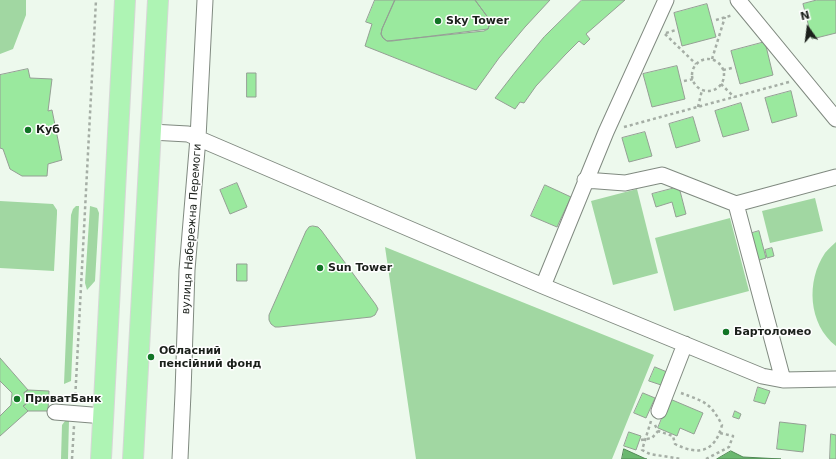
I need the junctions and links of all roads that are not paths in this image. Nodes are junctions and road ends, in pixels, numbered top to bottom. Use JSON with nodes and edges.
{"nodes":[{"id":1,"x":125,"y":0,"type":"edge"},
{"id":2,"x":158,"y":0,"type":"edge"},
{"id":3,"x":206,"y":0,"type":"edge"},
{"id":4,"x":666,"y":0,"type":"edge"},
{"id":5,"x":738,"y":0,"type":"edge"},
{"id":6,"x":836,"y":119,"type":"edge"},
{"id":7,"x":151,"y":132,"type":"junction"},
{"id":8,"x":198,"y":138,"type":"junction"},
{"id":9,"x":836,"y":176,"type":"edge"},
{"id":10,"x":585,"y":180,"type":"junction"},
{"id":11,"x":736,"y":204,"type":"junction"},
{"id":12,"x":111,"y":264,"type":"junction"},
{"id":13,"x":144,"y":266,"type":"junction"},
{"id":14,"x":543,"y":286,"type":"junction"},
{"id":15,"x":685,"y":344,"type":"junction"},
{"id":16,"x":836,"y":379,"type":"edge"},
{"id":17,"x":783,"y":380,"type":"junction"},
{"id":18,"x":658,"y":411,"type":"dead end"},
{"id":19,"x":56,"y":412,"type":"dead end"},
{"id":20,"x":104,"y":416,"type":"junction"},
{"id":21,"x":101,"y":459,"type":"edge"},
{"id":22,"x":133,"y":459,"type":"edge"},
{"id":23,"x":180,"y":459,"type":"edge"}],
"edges":[{"from":1,"to":12,"type":"main road"},
{"from":2,"to":7,"type":"main road"},
{"from":3,"to":8,"type":"street","name":"вулиця Набережна Перемоги"},
{"from":4,"to":10,"type":"street"},
{"from":5,"to":6,"type":"street"},
{"from":7,"to":8,"type":"street"},
{"from":7,"to":13,"type":"main road"},
{"from":8,"to":14,"type":"street"},
{"from":8,"to":23,"type":"street","name":"вулиця Набережна Перемоги"},
{"from":9,"to":11,"type":"street"},
{"from":10,"to":11,"type":"street"},
{"from":10,"to":14,"type":"street"},
{"from":11,"to":17,"type":"street"},
{"from":12,"to":13,"type":"main road"},
{"from":12,"to":20,"type":"main road"},
{"from":13,"to":22,"type":"main road"},
{"from":14,"to":15,"type":"street"},
{"from":15,"to":17,"type":"street"},
{"from":15,"to":18,"type":"street"},
{"from":16,"to":17,"type":"street"},
{"from":19,"to":20,"type":"street"},
{"from":20,"to":21,"type":"main road"}]}
